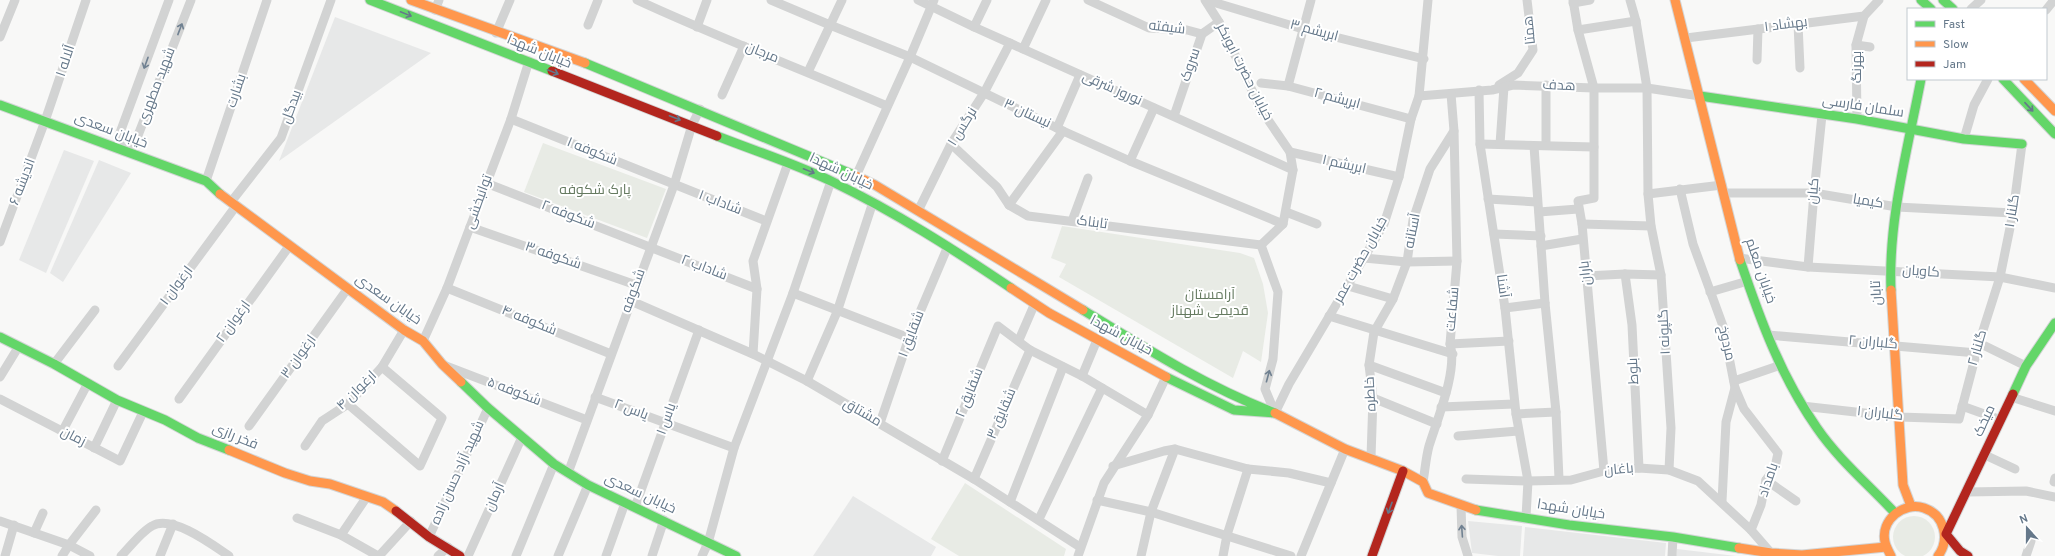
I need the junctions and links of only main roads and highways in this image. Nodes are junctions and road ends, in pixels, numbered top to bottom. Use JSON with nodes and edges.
{"nodes":[{"id":1,"x":370,"y":0,"type":"edge"},
{"id":2,"x":411,"y":0,"type":"edge"},
{"id":3,"x":1675,"y":0,"type":"edge"},
{"id":4,"x":1921,"y":0,"type":"edge"},
{"id":5,"x":1943,"y":0,"type":"edge"},
{"id":6,"x":1930,"y":8,"type":"edge"},
{"id":7,"x":1952,"y":8,"type":"edge"},
{"id":8,"x":1921,"y":80,"type":"edge"},
{"id":9,"x":2004,"y":80,"type":"edge"},
{"id":10,"x":2025,"y":80,"type":"edge"},
{"id":11,"x":1700,"y":96,"type":"junction"},
{"id":12,"x":0,"y":105,"type":"edge"},
{"id":13,"x":2055,"y":111,"type":"edge"},
{"id":14,"x":1911,"y":129,"type":"junction"},
{"id":15,"x":2055,"y":134,"type":"edge"},
{"id":16,"x":2022,"y":144,"type":"road end"},
{"id":17,"x":2055,"y":323,"type":"edge"},
{"id":18,"x":0,"y":336,"type":"edge"},
{"id":19,"x":1276,"y":413,"type":"junction"},
{"id":20,"x":1403,"y":471,"type":"junction"},
{"id":21,"x":1911,"y":506,"type":"junction"},
{"id":22,"x":1895,"y":513,"type":"junction"},
{"id":23,"x":1946,"y":534,"type":"junction"},
{"id":24,"x":1886,"y":547,"type":"junction"},
{"id":25,"x":1940,"y":555,"type":"edge"},
{"id":26,"x":460,"y":556,"type":"edge"},
{"id":27,"x":736,"y":556,"type":"edge"},
{"id":28,"x":1372,"y":556,"type":"edge"},
{"id":29,"x":1890,"y":556,"type":"edge"},
{"id":30,"x":1968,"y":556,"type":"edge"}],
"edges":[{"from":1,"to":19,"type":"main road","name":"خیابان شهدا","one_way":true},
{"from":2,"to":19,"type":"main road","name":"خیابان شهدا"},
{"from":3,"to":11,"type":"main road","name":"خیابان معلم"},
{"from":4,"to":6,"type":"main road"},
{"from":5,"to":7,"type":"main road"},
{"from":8,"to":14,"type":"main road","name":"تابان"},
{"from":9,"to":15,"type":"main road","one_way":true},
{"from":10,"to":13,"type":"main road"},
{"from":11,"to":14,"type":"main road","name":"سلمان فارسی"},
{"from":11,"to":22,"type":"main road","name":"خیابان معلم"},
{"from":12,"to":27,"type":"main road","name":"خیابان سعدی"},
{"from":14,"to":16,"type":"main road","name":"سلمان فارسی"},
{"from":14,"to":21,"type":"main road","name":"تابان"},
{"from":17,"to":23,"type":"main road","name":"میخک"},
{"from":18,"to":26,"type":"main road","name":"فخر رازی"},
{"from":19,"to":20,"type":"main road","name":"خیابان شهدا"},
{"from":20,"to":24,"type":"main road","name":"خیابان شهدا"},
{"from":20,"to":28,"type":"main road","one_way":true},
{"from":21,"to":22,"type":"main road"},
{"from":21,"to":23,"type":"main road"},
{"from":22,"to":24,"type":"main road"},
{"from":23,"to":25,"type":"main road","name":"میخک"},
{"from":23,"to":30,"type":"main road"},
{"from":24,"to":29,"type":"main road"}]}
